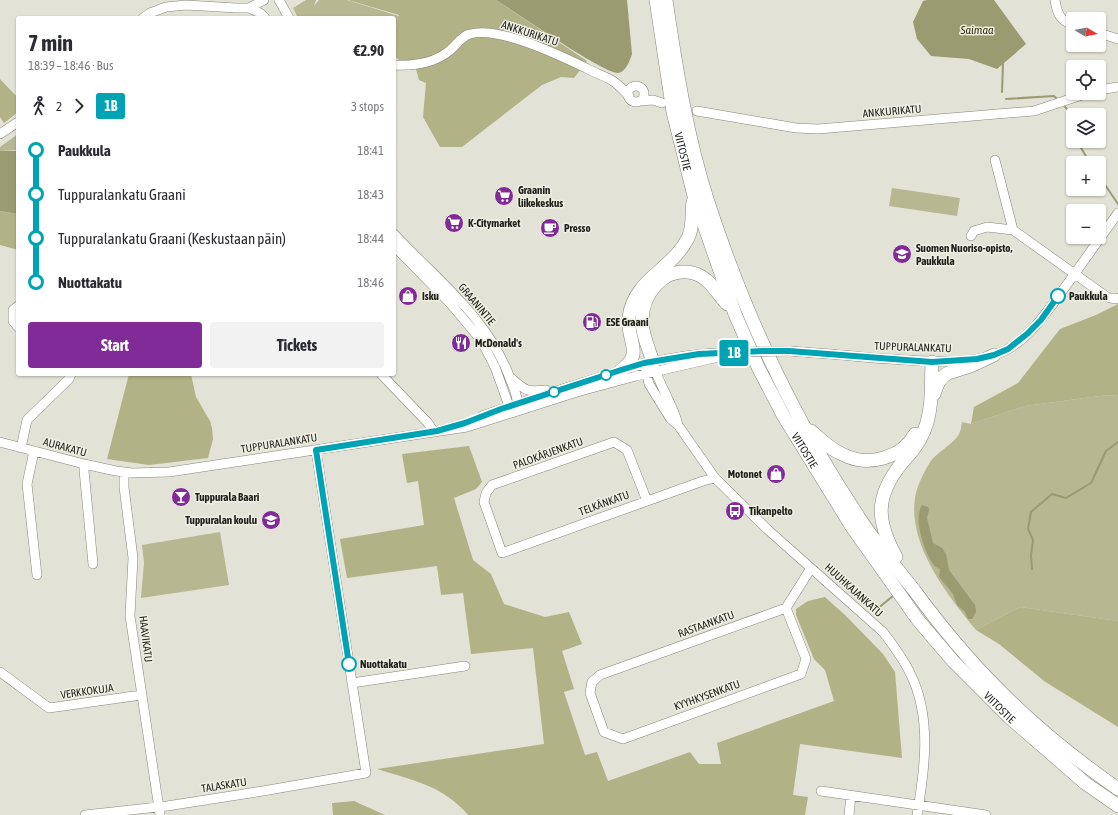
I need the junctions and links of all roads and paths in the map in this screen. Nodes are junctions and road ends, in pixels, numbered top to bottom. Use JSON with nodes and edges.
{"nodes":[{"id":1,"x":264,"y":0,"type":"edge"},
{"id":2,"x":279,"y":0,"type":"edge"},
{"id":3,"x":656,"y":0,"type":"edge"},
{"id":4,"x":666,"y":0,"type":"edge"},
{"id":5,"x":1055,"y":0,"type":"edge"},
{"id":6,"x":249,"y":8,"type":"junction"},
{"id":7,"x":146,"y":16,"type":"edge"},
{"id":8,"x":263,"y":16,"type":"edge"},
{"id":9,"x":289,"y":16,"type":"edge"},
{"id":10,"x":1066,"y":23,"type":"edge"},
{"id":11,"x":1106,"y":35,"type":"edge"},
{"id":12,"x":1118,"y":39,"type":"edge"},
{"id":13,"x":396,"y":65,"type":"edge"},
{"id":14,"x":615,"y":82,"type":"junction"},
{"id":15,"x":635,"y":86,"type":"junction"},
{"id":16,"x":1118,"y":87,"type":"edge"},
{"id":17,"x":1106,"y":89,"type":"edge"},
{"id":18,"x":644,"y":90,"type":"junction"},
{"id":19,"x":628,"y":96,"type":"junction"},
{"id":20,"x":1067,"y":100,"type":"edge"},
{"id":21,"x":640,"y":101,"type":"junction"},
{"id":22,"x":697,"y":110,"type":"dead end"},
{"id":23,"x":16,"y":123,"type":"edge"},
{"id":24,"x":0,"y":134,"type":"edge"},
{"id":25,"x":995,"y":160,"type":"dead end"},
{"id":26,"x":694,"y":196,"type":"junction"},
{"id":27,"x":1118,"y":213,"type":"edge"},
{"id":28,"x":1013,"y":230,"type":"junction"},
{"id":29,"x":971,"y":236,"type":"dead end"},
{"id":30,"x":398,"y":249,"type":"edge"},
{"id":31,"x":1075,"y":274,"type":"junction"},
{"id":32,"x":650,"y":278,"type":"junction"},
{"id":33,"x":1118,"y":298,"type":"edge"},
{"id":34,"x":16,"y":308,"type":"edge"},
{"id":35,"x":735,"y":314,"type":"junction"},
{"id":36,"x":16,"y":325,"type":"edge"},
{"id":37,"x":994,"y":355,"type":"junction"},
{"id":38,"x":928,"y":361,"type":"junction"},
{"id":39,"x":650,"y":368,"type":"junction"},
{"id":40,"x":621,"y":370,"type":"junction"},
{"id":41,"x":70,"y":376,"type":"edge"},
{"id":42,"x":383,"y":376,"type":"edge"},
{"id":43,"x":509,"y":376,"type":"junction"},
{"id":44,"x":563,"y":388,"type":"junction"},
{"id":45,"x":515,"y":407,"type":"junction"},
{"id":46,"x":805,"y":426,"type":"junction"},
{"id":47,"x":436,"y":432,"type":"junction"},
{"id":48,"x":0,"y":442,"type":"edge"},
{"id":49,"x":21,"y":448,"type":"junction"},
{"id":50,"x":316,"y":450,"type":"junction"},
{"id":51,"x":34,"y":451,"type":"junction"},
{"id":52,"x":905,"y":460,"type":"junction"},
{"id":53,"x":84,"y":464,"type":"junction"},
{"id":54,"x":124,"y":472,"type":"junction"},
{"id":55,"x":715,"y":478,"type":"junction"},
{"id":56,"x":647,"y":500,"type":"junction"},
{"id":57,"x":502,"y":553,"type":"joint"},
{"id":58,"x":93,"y":564,"type":"dead end"},
{"id":59,"x":811,"y":568,"type":"junction"},
{"id":60,"x":37,"y":575,"type":"dead end"},
{"id":61,"x":914,"y":590,"type":"junction"},
{"id":62,"x":786,"y":608,"type":"junction"},
{"id":63,"x":465,"y":666,"type":"dead end"},
{"id":64,"x":0,"y":672,"type":"edge"},
{"id":65,"x":592,"y":682,"type":"joint"},
{"id":66,"x":352,"y":683,"type":"junction"},
{"id":67,"x":141,"y":695,"type":"junction"},
{"id":68,"x":1118,"y":789,"type":"edge"},
{"id":69,"x":821,"y":791,"type":"dead end"},
{"id":70,"x":851,"y":796,"type":"junction"},
{"id":71,"x":1118,"y":806,"type":"edge"},
{"id":72,"x":917,"y":810,"type":"edge"},
{"id":73,"x":160,"y":811,"type":"edge"},
{"id":74,"x":976,"y":814,"type":"edge"},
{"id":75,"x":84,"y":815,"type":"edge"},
{"id":76,"x":849,"y":815,"type":"edge"},
{"id":77,"x":986,"y":815,"type":"edge"}],
"edges":[{"from":1,"to":6,"type":"street"},
{"from":2,"to":9,"type":"street"},
{"from":3,"to":26,"type":"highway","name":"VIITOSTIE"},
{"from":4,"to":46,"type":"highway","name":"VIITOSTIE"},
{"from":5,"to":10,"type":"street"},
{"from":6,"to":7,"type":"street"},
{"from":6,"to":8,"type":"street"},
{"from":11,"to":12,"type":"street"},
{"from":13,"to":14,"type":"street","name":"ANKKURIKATU"},
{"from":14,"to":15,"type":"street","name":"ANKKURIKATU"},
{"from":14,"to":19,"type":"street","name":"ANKKURIKATU"},
{"from":15,"to":18,"type":"street"},
{"from":15,"to":19,"type":"street"},
{"from":16,"to":17,"type":"street"},
{"from":18,"to":21,"type":"street"},
{"from":18,"to":21,"type":"street"},
{"from":19,"to":21,"type":"street"},
{"from":20,"to":22,"type":"street","name":"ANKKURIKATU"},
{"from":23,"to":24,"type":"street"},
{"from":25,"to":28,"type":"street"},
{"from":26,"to":32,"type":"highway"},
{"from":26,"to":35,"type":"highway","name":"VIITOSTIE"},
{"from":27,"to":31,"type":"street","name":"TUPPURALANKATU"},
{"from":28,"to":29,"type":"street"},
{"from":28,"to":31,"type":"street"},
{"from":30,"to":43,"type":"street","name":"GRAANINTIE"},
{"from":30,"to":45,"type":"street","name":"GRAANINTIE"},
{"from":31,"to":33,"type":"street"},
{"from":31,"to":37,"type":"street","name":"TUPPURALANKATU"},
{"from":32,"to":39,"type":"highway"},
{"from":32,"to":40,"type":"highway"},
{"from":34,"to":36,"type":"street"},
{"from":35,"to":39,"type":"highway"},
{"from":35,"to":71,"type":"highway","name":"VIITOSTIE"},
{"from":37,"to":38,"type":"street","name":"TUPPURALANKATU"},
{"from":37,"to":52,"type":"highway"},
{"from":38,"to":39,"type":"street","name":"TUPPURALANKATU","bridge":true},
{"from":38,"to":46,"type":"highway"},
{"from":38,"to":52,"type":"highway"},
{"from":39,"to":40,"type":"street","name":"TUPPURALANKATU"},
{"from":39,"to":45,"type":"street","name":"TUPPURALANKATU"},
{"from":39,"to":55,"type":"street","name":"HUUHKAJANKATU"},
{"from":40,"to":44,"type":"street","name":"TUPPURALANKATU"},
{"from":41,"to":49,"type":"street"},
{"from":42,"to":47,"type":"street"},
{"from":43,"to":44,"type":"street"},
{"from":43,"to":45,"type":"street","name":"GRAANINTIE"},
{"from":44,"to":45,"type":"street","name":"TUPPURALANKATU"},
{"from":45,"to":47,"type":"street","name":"TUPPURALANKATU"},
{"from":46,"to":61,"type":"highway","name":"VIITOSTIE"},
{"from":47,"to":50,"type":"street","name":"TUPPURALANKATU"},
{"from":48,"to":49,"type":"street","name":"AURAKATU"},
{"from":49,"to":51,"type":"street","name":"AURAKATU"},
{"from":50,"to":54,"type":"street","name":"TUPPURALANKATU"},
{"from":50,"to":66,"type":"street"},
{"from":51,"to":53,"type":"street","name":"AURAKATU"},
{"from":51,"to":60,"type":"street"},
{"from":52,"to":61,"type":"highway"},
{"from":53,"to":54,"type":"street","name":"AURAKATU"},
{"from":53,"to":58,"type":"street"},
{"from":54,"to":67,"type":"street","name":"HAAVIKATU"},
{"from":55,"to":56,"type":"street","name":"TELKÄNKATU"},
{"from":55,"to":59,"type":"street","name":"HUUHKAJANKATU"},
{"from":56,"to":57,"type":"street","name":"TELKÄNKATU"},
{"from":56,"to":57,"type":"street","name":"PALOKÄRJENKATU"},
{"from":59,"to":62,"type":"street"},
{"from":59,"to":72,"type":"street","name":"HUUHKAJANKATU"},
{"from":61,"to":68,"type":"highway","name":"VIITOSTIE"},
{"from":62,"to":65,"type":"street","name":"RASTAANKATU"},
{"from":62,"to":65,"type":"street","name":"KYYHKYSENKATU"},
{"from":63,"to":66,"type":"street"},
{"from":64,"to":67,"type":"street","name":"VERKKOKUJA"},
{"from":66,"to":73,"type":"street","name":"TALASKATU"},
{"from":67,"to":73,"type":"street","name":"HAAVIKATU"},
{"from":69,"to":70,"type":"street"},
{"from":70,"to":72,"type":"street"},
{"from":70,"to":76,"type":"street"},
{"from":72,"to":74,"type":"street"},
{"from":73,"to":75,"type":"street","name":"TALASKATU"},
{"from":74,"to":77,"type":"street"}]}
